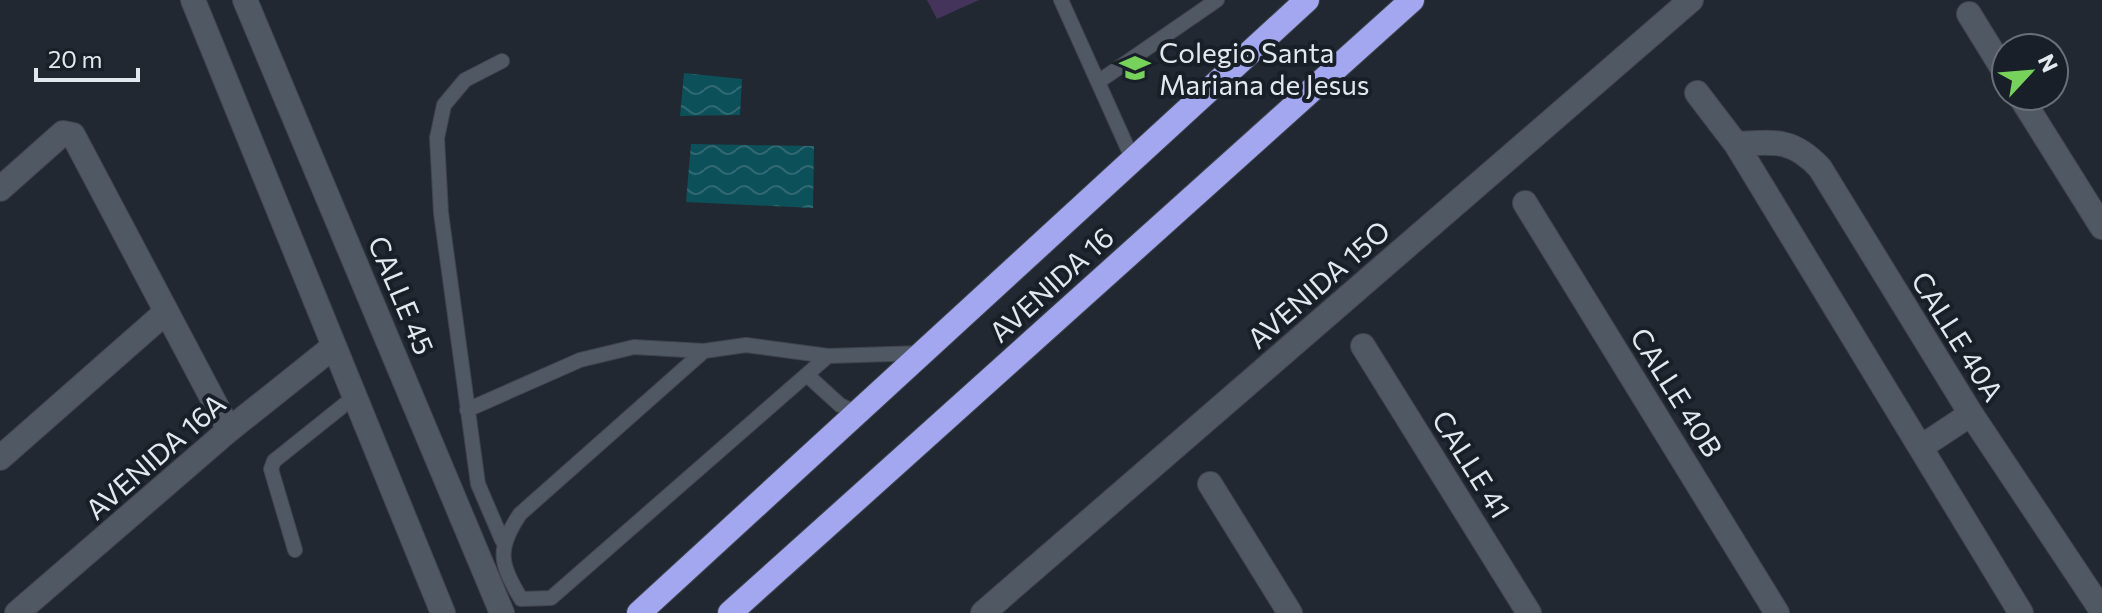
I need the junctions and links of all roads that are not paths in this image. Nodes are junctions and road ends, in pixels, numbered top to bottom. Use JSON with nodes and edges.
{"nodes":[{"id":1,"x":193,"y":0,"type":"edge"},
{"id":2,"x":245,"y":0,"type":"edge"},
{"id":3,"x":1061,"y":0,"type":"edge"},
{"id":4,"x":1217,"y":0,"type":"edge"},
{"id":5,"x":1307,"y":0,"type":"edge"},
{"id":6,"x":1412,"y":0,"type":"edge"},
{"id":7,"x":1691,"y":0,"type":"edge"},
{"id":8,"x":1969,"y":14,"type":"dead end"},
{"id":9,"x":1990,"y":48,"type":"edge"},
{"id":10,"x":502,"y":61,"type":"dead end"},
{"id":11,"x":1098,"y":82,"type":"junction"},
{"id":12,"x":1697,"y":93,"type":"dead end"},
{"id":13,"x":2030,"y":112,"type":"edge"},
{"id":14,"x":1736,"y":144,"type":"junction"},
{"id":15,"x":1133,"y":160,"type":"junction"},
{"id":16,"x":0,"y":189,"type":"edge"},
{"id":17,"x":1525,"y":203,"type":"dead end"},
{"id":18,"x":2102,"y":227,"type":"edge"},
{"id":19,"x":166,"y":312,"type":"junction"},
{"id":20,"x":1363,"y":346,"type":"dead end"},
{"id":21,"x":333,"y":347,"type":"junction"},
{"id":22,"x":704,"y":351,"type":"junction"},
{"id":23,"x":922,"y":353,"type":"junction"},
{"id":24,"x":828,"y":356,"type":"junction"},
{"id":25,"x":807,"y":375,"type":"junction"},
{"id":26,"x":354,"y":397,"type":"junction"},
{"id":27,"x":467,"y":410,"type":"junction"},
{"id":28,"x":857,"y":413,"type":"junction"},
{"id":29,"x":1971,"y":414,"type":"junction"},
{"id":30,"x":229,"y":430,"type":"junction"},
{"id":31,"x":1921,"y":447,"type":"junction"},
{"id":32,"x":0,"y":458,"type":"edge"},
{"id":33,"x":1210,"y":484,"type":"dead end"},
{"id":34,"x":502,"y":540,"type":"junction"},
{"id":35,"x":295,"y":550,"type":"dead end"},
{"id":36,"x":2102,"y":611,"type":"edge"},
{"id":37,"x":17,"y":613,"type":"edge"},
{"id":38,"x":443,"y":613,"type":"edge"},
{"id":39,"x":502,"y":613,"type":"edge"},
{"id":40,"x":639,"y":613,"type":"edge"},
{"id":41,"x":730,"y":613,"type":"edge"},
{"id":42,"x":983,"y":613,"type":"edge"},
{"id":43,"x":1290,"y":613,"type":"edge"},
{"id":44,"x":1529,"y":613,"type":"edge"},
{"id":45,"x":1777,"y":613,"type":"edge"},
{"id":46,"x":2021,"y":613,"type":"edge"}],
"edges":[{"from":1,"to":21,"type":"street"},
{"from":2,"to":39,"type":"street","name":"CALLE 45"},
{"from":3,"to":11,"type":"lane"},
{"from":4,"to":11,"type":"lane"},
{"from":5,"to":15,"type":"highway","name":"AVENIDA 16"},
{"from":6,"to":41,"type":"highway","name":"AVENIDA 16"},
{"from":7,"to":42,"type":"street","name":"AVENIDA 15O"},
{"from":8,"to":9,"type":"street"},
{"from":10,"to":27,"type":"lane"},
{"from":11,"to":15,"type":"lane"},
{"from":12,"to":14,"type":"street"},
{"from":13,"to":18,"type":"street"},
{"from":14,"to":29,"type":"street","name":"CALLE 40A"},
{"from":14,"to":31,"type":"street"},
{"from":15,"to":23,"type":"highway","name":"AVENIDA 16"},
{"from":16,"to":19,"type":"street"},
{"from":17,"to":45,"type":"street","name":"CALLE 40B"},
{"from":19,"to":30,"type":"street"},
{"from":19,"to":32,"type":"street"},
{"from":20,"to":44,"type":"street","name":"CALLE 41"},
{"from":21,"to":26,"type":"street"},
{"from":21,"to":30,"type":"street","name":"AVENIDA 16A"},
{"from":22,"to":24,"type":"lane"},
{"from":22,"to":27,"type":"lane"},
{"from":22,"to":34,"type":"lane"},
{"from":23,"to":24,"type":"lane"},
{"from":23,"to":28,"type":"highway","name":"AVENIDA 16"},
{"from":24,"to":25,"type":"lane"},
{"from":25,"to":28,"type":"lane"},
{"from":25,"to":34,"type":"lane"},
{"from":26,"to":35,"type":"lane"},
{"from":26,"to":38,"type":"street"},
{"from":27,"to":34,"type":"lane"},
{"from":28,"to":40,"type":"highway","name":"AVENIDA 16"},
{"from":29,"to":31,"type":"street"},
{"from":29,"to":36,"type":"street","name":"CALLE 40A"},
{"from":30,"to":37,"type":"street","name":"AVENIDA 16A"},
{"from":31,"to":46,"type":"street"},
{"from":33,"to":43,"type":"street"}]}
